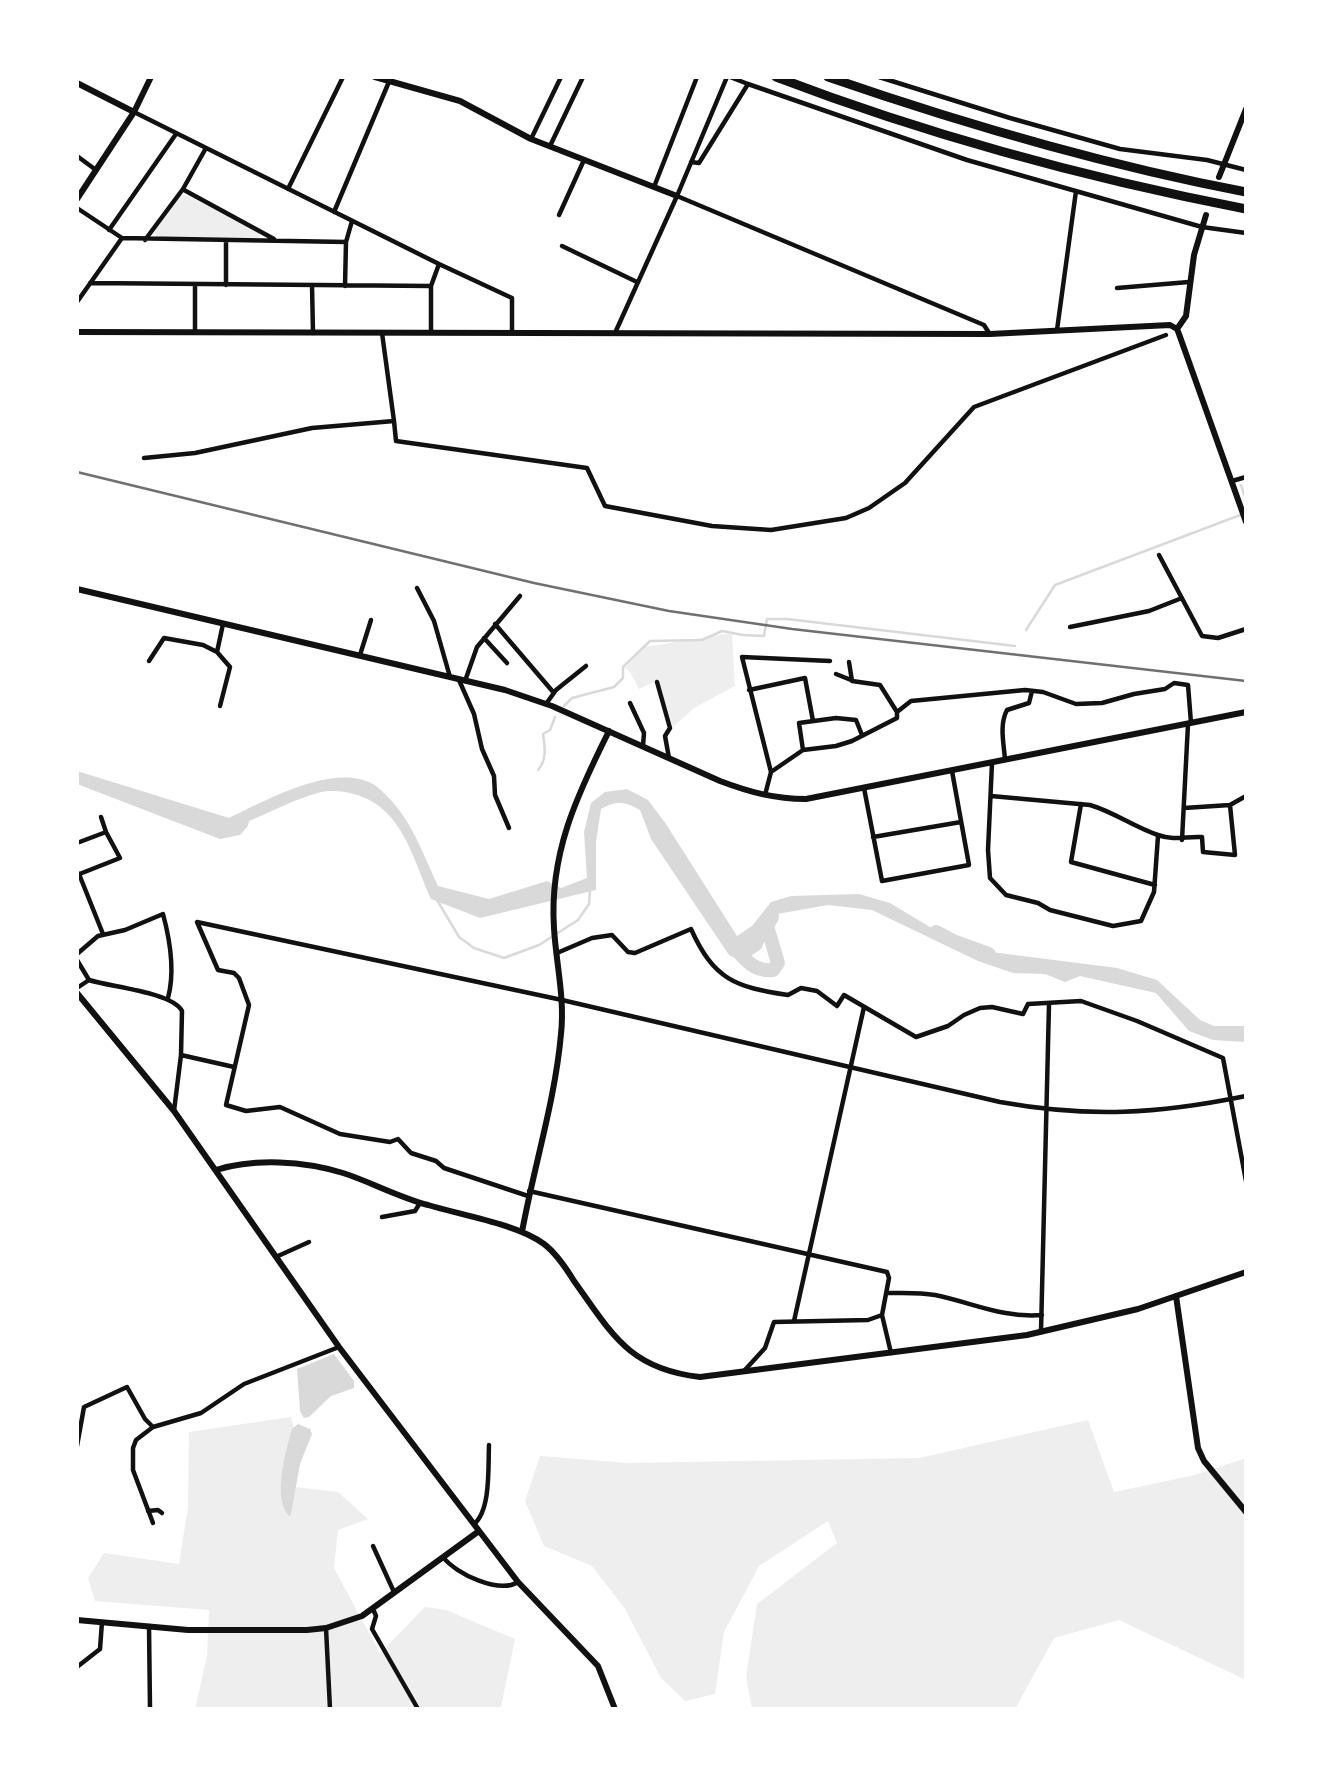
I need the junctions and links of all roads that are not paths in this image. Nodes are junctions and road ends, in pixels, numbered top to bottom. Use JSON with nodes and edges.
{"nodes":[{"id":1,"x":151,"y":77,"type":"edge"},
{"id":2,"x":343,"y":77,"type":"edge"},
{"id":3,"x":375,"y":77,"type":"edge"},
{"id":4,"x":561,"y":77,"type":"edge"},
{"id":5,"x":583,"y":77,"type":"edge"},
{"id":6,"x":697,"y":77,"type":"edge"},
{"id":7,"x":728,"y":77,"type":"edge"},
{"id":8,"x":776,"y":77,"type":"edge"},
{"id":9,"x":828,"y":77,"type":"edge"},
{"id":10,"x":879,"y":77,"type":"edge"},
{"id":11,"x":390,"y":79,"type":"edge"},
{"id":12,"x":748,"y":84,"type":"junction"},
{"id":13,"x":80,"y":85,"type":"edge"},
{"id":14,"x":77,"y":94,"type":"edge"},
{"id":15,"x":1246,"y":109,"type":"edge"},
{"id":16,"x":134,"y":112,"type":"junction"},
{"id":17,"x":176,"y":134,"type":"junction"},
{"id":18,"x":531,"y":139,"type":"junction"},
{"id":19,"x":549,"y":147,"type":"junction"},
{"id":20,"x":206,"y":148,"type":"junction"},
{"id":21,"x":77,"y":156,"type":"edge"},
{"id":22,"x":584,"y":160,"type":"junction"},
{"id":23,"x":691,"y":162,"type":"junction"},
{"id":24,"x":1223,"y":164,"type":"junction"},
{"id":25,"x":96,"y":170,"type":"junction"},
{"id":26,"x":1246,"y":170,"type":"edge"},
{"id":27,"x":1219,"y":177,"type":"dead end"},
{"id":28,"x":654,"y":187,"type":"junction"},
{"id":29,"x":183,"y":190,"type":"junction"},
{"id":30,"x":288,"y":190,"type":"junction"},
{"id":31,"x":1076,"y":191,"type":"junction"},
{"id":32,"x":1246,"y":192,"type":"edge"},
{"id":33,"x":677,"y":196,"type":"junction"},
{"id":34,"x":77,"y":199,"type":"edge"},
{"id":35,"x":77,"y":208,"type":"edge"},
{"id":36,"x":1246,"y":209,"type":"edge"},
{"id":37,"x":334,"y":212,"type":"junction"},
{"id":38,"x":559,"y":215,"type":"dead end"},
{"id":39,"x":1206,"y":215,"type":"dead end"},
{"id":40,"x":352,"y":221,"type":"junction"},
{"id":41,"x":1202,"y":227,"type":"junction"},
{"id":42,"x":109,"y":230,"type":"junction"},
{"id":43,"x":1246,"y":233,"type":"edge"},
{"id":44,"x":122,"y":238,"type":"junction"},
{"id":45,"x":145,"y":240,"type":"junction"},
{"id":46,"x":226,"y":240,"type":"junction"},
{"id":47,"x":275,"y":240,"type":"junction"},
{"id":48,"x":346,"y":242,"type":"junction"},
{"id":49,"x":562,"y":246,"type":"dead end"},
{"id":50,"x":439,"y":264,"type":"junction"},
{"id":51,"x":637,"y":282,"type":"junction"},
{"id":52,"x":1189,"y":282,"type":"junction"},
{"id":53,"x":90,"y":284,"type":"junction"},
{"id":54,"x":195,"y":285,"type":"junction"},
{"id":55,"x":226,"y":285,"type":"junction"},
{"id":56,"x":312,"y":285,"type":"junction"},
{"id":57,"x":345,"y":286,"type":"junction"},
{"id":58,"x":430,"y":286,"type":"junction"},
{"id":59,"x":1117,"y":288,"type":"dead end"},
{"id":60,"x":77,"y":302,"type":"edge"},
{"id":61,"x":1177,"y":329,"type":"junction"},
{"id":62,"x":1057,"y":330,"type":"junction"},
{"id":63,"x":77,"y":332,"type":"edge"},
{"id":64,"x":512,"y":332,"type":"junction"},
{"id":65,"x":195,"y":333,"type":"junction"},
{"id":66,"x":313,"y":333,"type":"junction"},
{"id":67,"x":382,"y":333,"type":"junction"},
{"id":68,"x":431,"y":333,"type":"junction"},
{"id":69,"x":615,"y":334,"type":"junction"},
{"id":70,"x":990,"y":334,"type":"junction"},
{"id":71,"x":1166,"y":335,"type":"dead end"},
{"id":72,"x":394,"y":421,"type":"junction"},
{"id":73,"x":144,"y":457,"type":"dead end"},
{"id":74,"x":1246,"y":477,"type":"edge"},
{"id":75,"x":1232,"y":481,"type":"junction"},
{"id":76,"x":1245,"y":517,"type":"edge"},
{"id":77,"x":1159,"y":555,"type":"dead end"},
{"id":78,"x":417,"y":588,"type":"dead end"},
{"id":79,"x":77,"y":589,"type":"edge"},
{"id":80,"x":520,"y":596,"type":"dead end"},
{"id":81,"x":1182,"y":598,"type":"junction"},
{"id":82,"x":371,"y":620,"type":"dead end"},
{"id":83,"x":223,"y":624,"type":"junction"},
{"id":84,"x":495,"y":624,"type":"junction"},
{"id":85,"x":1070,"y":627,"type":"dead end"},
{"id":86,"x":1246,"y":629,"type":"edge"},
{"id":87,"x":484,"y":638,"type":"junction"},
{"id":88,"x":217,"y":652,"type":"junction"},
{"id":89,"x":360,"y":656,"type":"junction"},
{"id":90,"x":149,"y":661,"type":"dead end"},
{"id":91,"x":831,"y":661,"type":"dead end"},
{"id":92,"x":849,"y":662,"type":"dead end"},
{"id":93,"x":507,"y":663,"type":"dead end"},
{"id":94,"x":586,"y":666,"type":"dead end"},
{"id":95,"x":836,"y":674,"type":"dead end"},
{"id":96,"x":451,"y":678,"type":"junction"},
{"id":97,"x":462,"y":680,"type":"junction"},
{"id":98,"x":852,"y":681,"type":"junction"},
{"id":99,"x":657,"y":682,"type":"dead end"},
{"id":100,"x":749,"y":690,"type":"junction"},
{"id":101,"x":1031,"y":691,"type":"junction"},
{"id":102,"x":554,"y":693,"type":"junction"},
{"id":103,"x":630,"y":703,"type":"dead end"},
{"id":104,"x":546,"y":704,"type":"junction"},
{"id":105,"x":220,"y":706,"type":"dead end"},
{"id":106,"x":897,"y":712,"type":"junction"},
{"id":107,"x":1246,"y":712,"type":"edge"},
{"id":108,"x":813,"y":720,"type":"junction"},
{"id":109,"x":1190,"y":723,"type":"junction"},
{"id":110,"x":609,"y":731,"type":"junction"},
{"id":111,"x":862,"y":735,"type":"junction"},
{"id":112,"x":643,"y":746,"type":"junction"},
{"id":113,"x":803,"y":750,"type":"junction"},
{"id":114,"x":670,"y":758,"type":"junction"},
{"id":115,"x":1005,"y":761,"type":"junction"},
{"id":116,"x":992,"y":763,"type":"junction"},
{"id":117,"x":952,"y":771,"type":"junction"},
{"id":118,"x":771,"y":772,"type":"junction"},
{"id":119,"x":863,"y":788,"type":"junction"},
{"id":120,"x":765,"y":796,"type":"junction"},
{"id":121,"x":991,"y":796,"type":"junction"},
{"id":122,"x":1246,"y":796,"type":"edge"},
{"id":123,"x":1081,"y":804,"type":"junction"},
{"id":124,"x":1230,"y":805,"type":"junction"},
{"id":125,"x":1184,"y":808,"type":"junction"},
{"id":126,"x":101,"y":817,"type":"dead end"},
{"id":127,"x":961,"y":822,"type":"junction"},
{"id":128,"x":509,"y":828,"type":"dead end"},
{"id":129,"x":106,"y":832,"type":"junction"},
{"id":130,"x":1158,"y":836,"type":"junction"},
{"id":131,"x":873,"y":837,"type":"junction"},
{"id":132,"x":1182,"y":840,"type":"junction"},
{"id":133,"x":77,"y":843,"type":"edge"},
{"id":134,"x":78,"y":875,"type":"edge"},
{"id":135,"x":1155,"y":885,"type":"junction"},
{"id":136,"x":103,"y":934,"type":"junction"},
{"id":137,"x":556,"y":953,"type":"junction"},
{"id":138,"x":77,"y":954,"type":"edge"},
{"id":139,"x":77,"y":960,"type":"edge"},
{"id":140,"x":89,"y":980,"type":"junction"},
{"id":141,"x":77,"y":990,"type":"edge"},
{"id":142,"x":168,"y":999,"type":"junction"},
{"id":143,"x":562,"y":1000,"type":"junction"},
{"id":144,"x":1049,"y":1004,"type":"junction"},
{"id":145,"x":863,"y":1007,"type":"junction"},
{"id":146,"x":181,"y":1055,"type":"junction"},
{"id":147,"x":235,"y":1067,"type":"junction"},
{"id":148,"x":852,"y":1068,"type":"junction"},
{"id":149,"x":1246,"y":1096,"type":"edge"},
{"id":150,"x":1232,"y":1099,"type":"junction"},
{"id":151,"x":1046,"y":1110,"type":"junction"},
{"id":152,"x":174,"y":1111,"type":"junction"},
{"id":153,"x":216,"y":1170,"type":"junction"},
{"id":154,"x":1246,"y":1181,"type":"edge"},
{"id":155,"x":529,"y":1193,"type":"junction"},
{"id":156,"x":420,"y":1203,"type":"junction"},
{"id":157,"x":382,"y":1217,"type":"dead end"},
{"id":158,"x":522,"y":1232,"type":"junction"},
{"id":159,"x":309,"y":1242,"type":"dead end"},
{"id":160,"x":809,"y":1254,"type":"junction"},
{"id":161,"x":278,"y":1256,"type":"junction"},
{"id":162,"x":1246,"y":1272,"type":"edge"},
{"id":163,"x":886,"y":1293,"type":"junction"},
{"id":164,"x":1176,"y":1296,"type":"junction"},
{"id":165,"x":881,"y":1315,"type":"junction"},
{"id":166,"x":1042,"y":1315,"type":"junction"},
{"id":167,"x":794,"y":1321,"type":"junction"},
{"id":168,"x":1041,"y":1332,"type":"junction"},
{"id":169,"x":339,"y":1347,"type":"junction"},
{"id":170,"x":891,"y":1353,"type":"junction"},
{"id":171,"x":742,"y":1372,"type":"junction"},
{"id":172,"x":153,"y":1427,"type":"junction"},
{"id":173,"x":489,"y":1445,"type":"dead end"},
{"id":174,"x":77,"y":1446,"type":"edge"},
{"id":175,"x":148,"y":1511,"type":"junction"},
{"id":176,"x":1246,"y":1512,"type":"edge"},
{"id":177,"x":162,"y":1513,"type":"dead end"},
{"id":178,"x":153,"y":1523,"type":"dead end"},
{"id":179,"x":474,"y":1524,"type":"junction"},
{"id":180,"x":479,"y":1531,"type":"junction"},
{"id":181,"x":373,"y":1546,"type":"dead end"},
{"id":182,"x":443,"y":1558,"type":"junction"},
{"id":183,"x":518,"y":1582,"type":"junction"},
{"id":184,"x":395,"y":1593,"type":"junction"},
{"id":185,"x":373,"y":1609,"type":"junction"},
{"id":186,"x":77,"y":1620,"type":"edge"},
{"id":187,"x":102,"y":1622,"type":"junction"},
{"id":188,"x":149,"y":1626,"type":"junction"},
{"id":189,"x":326,"y":1628,"type":"junction"},
{"id":190,"x":77,"y":1667,"type":"edge"},
{"id":191,"x":150,"y":1709,"type":"edge"},
{"id":192,"x":330,"y":1709,"type":"edge"},
{"id":193,"x":418,"y":1709,"type":"edge"},
{"id":194,"x":615,"y":1709,"type":"edge"}],
"edges":[{"from":1,"to":16,"type":"street"},
{"from":2,"to":30,"type":"street"},
{"from":3,"to":11,"type":"street"},
{"from":4,"to":18,"type":"street"},
{"from":5,"to":19,"type":"street"},
{"from":6,"to":28,"type":"street"},
{"from":7,"to":12,"type":"street"},
{"from":7,"to":23,"type":"street"},
{"from":8,"to":36,"type":"highway"},
{"from":9,"to":32,"type":"highway"},
{"from":10,"to":24,"type":"street"},
{"from":11,"to":18,"type":"street"},
{"from":11,"to":37,"type":"street"},
{"from":12,"to":23,"type":"street"},
{"from":12,"to":31,"type":"street"},
{"from":13,"to":14,"type":"street"},
{"from":13,"to":16,"type":"street"},
{"from":15,"to":24,"type":"street"},
{"from":16,"to":17,"type":"street"},
{"from":16,"to":25,"type":"street"},
{"from":17,"to":20,"type":"street"},
{"from":17,"to":42,"type":"street"},
{"from":18,"to":19,"type":"street"},
{"from":19,"to":22,"type":"street"},
{"from":20,"to":29,"type":"street"},
{"from":20,"to":30,"type":"street"},
{"from":21,"to":25,"type":"street"},
{"from":22,"to":28,"type":"street"},
{"from":22,"to":38,"type":"street"},
{"from":23,"to":33,"type":"street"},
{"from":24,"to":26,"type":"street"},
{"from":24,"to":27,"type":"street"},
{"from":25,"to":34,"type":"street"},
{"from":28,"to":33,"type":"street"},
{"from":29,"to":45,"type":"street"},
{"from":29,"to":47,"type":"street"},
{"from":30,"to":37,"type":"street"},
{"from":31,"to":41,"type":"street"},
{"from":31,"to":62,"type":"street"},
{"from":33,"to":51,"type":"street"},
{"from":33,"to":70,"type":"street"},
{"from":35,"to":42,"type":"street"},
{"from":37,"to":40,"type":"street"},
{"from":39,"to":41,"type":"street"},
{"from":40,"to":48,"type":"street"},
{"from":40,"to":50,"type":"street"},
{"from":41,"to":43,"type":"street"},
{"from":41,"to":52,"type":"street"},
{"from":42,"to":44,"type":"street"},
{"from":44,"to":45,"type":"street"},
{"from":44,"to":53,"type":"street"},
{"from":45,"to":46,"type":"street"},
{"from":46,"to":47,"type":"street"},
{"from":46,"to":55,"type":"street"},
{"from":47,"to":48,"type":"street"},
{"from":48,"to":57,"type":"street"},
{"from":49,"to":51,"type":"street"},
{"from":50,"to":58,"type":"street"},
{"from":50,"to":64,"type":"street"},
{"from":51,"to":69,"type":"street"},
{"from":52,"to":59,"type":"street"},
{"from":52,"to":61,"type":"street"},
{"from":53,"to":54,"type":"street"},
{"from":53,"to":60,"type":"street"},
{"from":54,"to":55,"type":"street"},
{"from":54,"to":65,"type":"street"},
{"from":55,"to":56,"type":"street"},
{"from":56,"to":57,"type":"street"},
{"from":56,"to":66,"type":"street"},
{"from":57,"to":58,"type":"street"},
{"from":58,"to":68,"type":"street"},
{"from":61,"to":62,"type":"street"},
{"from":61,"to":75,"type":"street"},
{"from":62,"to":70,"type":"street"},
{"from":63,"to":65,"type":"street"},
{"from":64,"to":68,"type":"street"},
{"from":64,"to":69,"type":"street"},
{"from":65,"to":66,"type":"street"},
{"from":66,"to":67,"type":"street"},
{"from":67,"to":68,"type":"street"},
{"from":67,"to":72,"type":"street"},
{"from":69,"to":70,"type":"street"},
{"from":71,"to":72,"type":"street"},
{"from":72,"to":73,"type":"street"},
{"from":74,"to":75,"type":"street"},
{"from":75,"to":76,"type":"street"},
{"from":77,"to":81,"type":"street"},
{"from":78,"to":96,"type":"street"},
{"from":79,"to":83,"type":"street"},
{"from":80,"to":84,"type":"street"},
{"from":81,"to":85,"type":"street"},
{"from":81,"to":86,"type":"street"},
{"from":82,"to":89,"type":"street"},
{"from":83,"to":88,"type":"street"},
{"from":83,"to":89,"type":"street"},
{"from":84,"to":87,"type":"street"},
{"from":84,"to":102,"type":"street"},
{"from":87,"to":93,"type":"street"},
{"from":87,"to":97,"type":"street"},
{"from":88,"to":90,"type":"street"},
{"from":88,"to":105,"type":"street"},
{"from":89,"to":96,"type":"street"},
{"from":91,"to":100,"type":"street"},
{"from":92,"to":98,"type":"street"},
{"from":94,"to":102,"type":"street"},
{"from":95,"to":98,"type":"street"},
{"from":96,"to":97,"type":"street"},
{"from":97,"to":104,"type":"street"},
{"from":97,"to":128,"type":"street"},
{"from":98,"to":106,"type":"street"},
{"from":99,"to":114,"type":"street"},
{"from":100,"to":108,"type":"street"},
{"from":100,"to":118,"type":"street"},
{"from":101,"to":106,"type":"street"},
{"from":101,"to":109,"type":"street"},
{"from":101,"to":115,"type":"street"},
{"from":102,"to":104,"type":"street"},
{"from":103,"to":112,"type":"street"},
{"from":104,"to":110,"type":"street"},
{"from":106,"to":111,"type":"street"},
{"from":107,"to":109,"type":"street"},
{"from":108,"to":111,"type":"street"},
{"from":108,"to":113,"type":"street"},
{"from":109,"to":115,"type":"street"},
{"from":109,"to":125,"type":"street"},
{"from":110,"to":112,"type":"street"},
{"from":110,"to":137,"type":"street"},
{"from":111,"to":113,"type":"street"},
{"from":112,"to":114,"type":"street"},
{"from":113,"to":118,"type":"street"},
{"from":114,"to":120,"type":"street"},
{"from":115,"to":116,"type":"street"},
{"from":116,"to":117,"type":"street"},
{"from":116,"to":121,"type":"street"},
{"from":117,"to":119,"type":"street"},
{"from":117,"to":127,"type":"street"},
{"from":118,"to":120,"type":"street"},
{"from":119,"to":120,"type":"street"},
{"from":119,"to":131,"type":"street"},
{"from":121,"to":123,"type":"street"},
{"from":121,"to":135,"type":"street"},
{"from":122,"to":124,"type":"street"},
{"from":123,"to":130,"type":"street"},
{"from":123,"to":135,"type":"street"},
{"from":124,"to":125,"type":"street"},
{"from":124,"to":132,"type":"street"},
{"from":125,"to":132,"type":"street"},
{"from":126,"to":129,"type":"street"},
{"from":127,"to":131,"type":"street"},
{"from":127,"to":131,"type":"street"},
{"from":129,"to":133,"type":"street"},
{"from":129,"to":134,"type":"street"},
{"from":130,"to":132,"type":"street"},
{"from":130,"to":135,"type":"street"},
{"from":134,"to":136,"type":"street"},
{"from":136,"to":138,"type":"street"},
{"from":136,"to":142,"type":"street"},
{"from":137,"to":143,"type":"street"},
{"from":137,"to":145,"type":"street"},
{"from":139,"to":140,"type":"street"},
{"from":140,"to":141,"type":"street"},
{"from":140,"to":142,"type":"street"},
{"from":141,"to":152,"type":"street"},
{"from":142,"to":146,"type":"street"},
{"from":143,"to":147,"type":"street"},
{"from":143,"to":148,"type":"street"},
{"from":143,"to":155,"type":"street"},
{"from":144,"to":145,"type":"street"},
{"from":144,"to":150,"type":"street"},
{"from":144,"to":151,"type":"street"},
{"from":145,"to":148,"type":"street"},
{"from":146,"to":147,"type":"street"},
{"from":146,"to":152,"type":"street"},
{"from":147,"to":155,"type":"street"},
{"from":148,"to":151,"type":"street"},
{"from":148,"to":160,"type":"street"},
{"from":149,"to":150,"type":"street"},
{"from":150,"to":151,"type":"street"},
{"from":150,"to":154,"type":"street"},
{"from":151,"to":166,"type":"street"},
{"from":152,"to":153,"type":"street"},
{"from":153,"to":156,"type":"street"},
{"from":153,"to":161,"type":"street"},
{"from":155,"to":158,"type":"street"},
{"from":155,"to":160,"type":"street"},
{"from":156,"to":157,"type":"street"},
{"from":156,"to":158,"type":"street"},
{"from":158,"to":171,"type":"street"},
{"from":159,"to":161,"type":"street"},
{"from":160,"to":163,"type":"street"},
{"from":160,"to":167,"type":"street"},
{"from":161,"to":169,"type":"street"},
{"from":162,"to":164,"type":"street"},
{"from":163,"to":165,"type":"street"},
{"from":163,"to":166,"type":"street"},
{"from":164,"to":168,"type":"street"},
{"from":164,"to":176,"type":"street"},
{"from":165,"to":167,"type":"street"},
{"from":165,"to":170,"type":"street"},
{"from":166,"to":168,"type":"street"},
{"from":167,"to":171,"type":"street"},
{"from":168,"to":170,"type":"street"},
{"from":169,"to":172,"type":"street"},
{"from":169,"to":179,"type":"street"},
{"from":170,"to":171,"type":"street"},
{"from":172,"to":174,"type":"street"},
{"from":172,"to":175,"type":"street"},
{"from":173,"to":179,"type":"street"},
{"from":175,"to":177,"type":"street"},
{"from":175,"to":178,"type":"street"},
{"from":179,"to":180,"type":"street"},
{"from":180,"to":182,"type":"street"},
{"from":180,"to":183,"type":"street"},
{"from":181,"to":184,"type":"street"},
{"from":182,"to":183,"type":"street"},
{"from":182,"to":184,"type":"street"},
{"from":183,"to":194,"type":"street"},
{"from":184,"to":185,"type":"street"},
{"from":185,"to":189,"type":"street"},
{"from":185,"to":193,"type":"street"},
{"from":186,"to":187,"type":"street"},
{"from":187,"to":188,"type":"street"},
{"from":187,"to":190,"type":"street"},
{"from":188,"to":189,"type":"street"},
{"from":188,"to":191,"type":"street"},
{"from":189,"to":192,"type":"street"}]}
